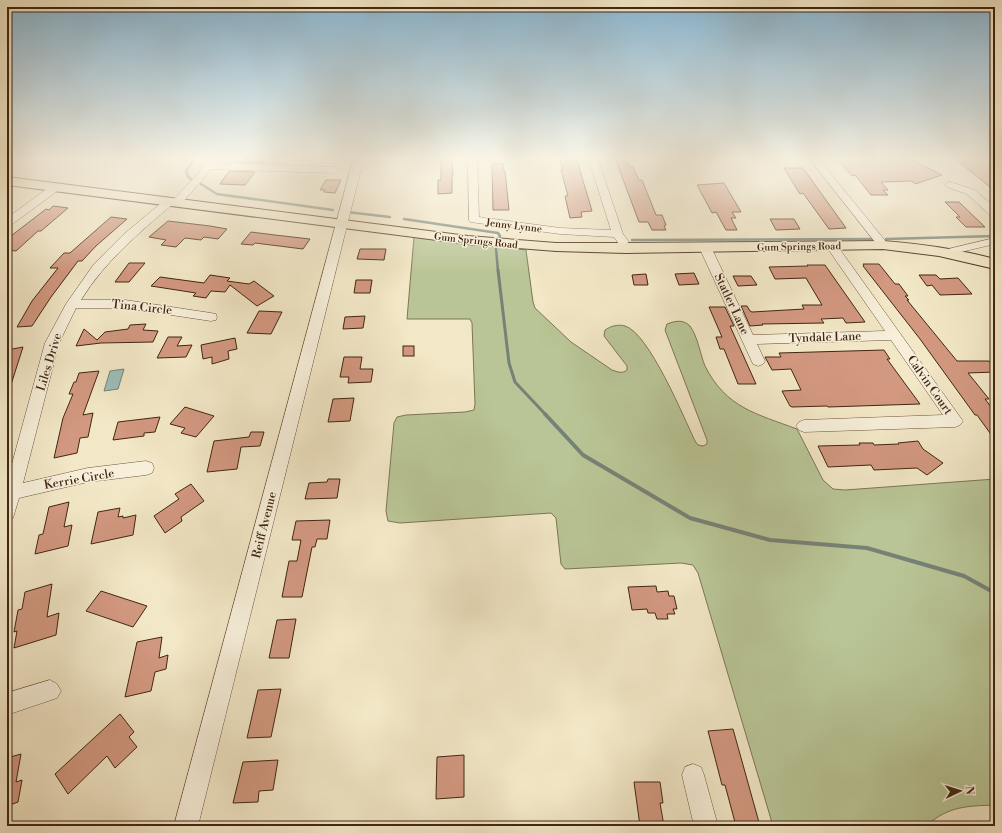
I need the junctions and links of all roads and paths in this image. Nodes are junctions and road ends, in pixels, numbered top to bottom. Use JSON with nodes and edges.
{"nodes":[{"id":1,"x":44,"y":196,"type":"edge"},
{"id":2,"x":130,"y":196,"type":"edge"},
{"id":3,"x":179,"y":196,"type":"edge"},
{"id":4,"x":349,"y":196,"type":"edge"},
{"id":5,"x":473,"y":196,"type":"edge"},
{"id":6,"x":606,"y":196,"type":"edge"},
{"id":7,"x":843,"y":196,"type":"edge"},
{"id":8,"x":975,"y":196,"type":"edge"},
{"id":9,"x":173,"y":201,"type":"junction"},
{"id":10,"x":995,"y":214,"type":"edge"},
{"id":11,"x":7,"y":223,"type":"edge"},
{"id":12,"x":342,"y":224,"type":"junction"},
{"id":13,"x":618,"y":234,"type":"junction"},
{"id":14,"x":995,"y":241,"type":"edge"},
{"id":15,"x":883,"y":245,"type":"junction"},
{"id":16,"x":832,"y":246,"type":"junction"},
{"id":17,"x":705,"y":247,"type":"junction"},
{"id":18,"x":626,"y":248,"type":"junction"},
{"id":19,"x":948,"y":252,"type":"junction"},
{"id":20,"x":995,"y":264,"type":"edge"},
{"id":21,"x":72,"y":304,"type":"junction"},
{"id":22,"x":211,"y":317,"type":"dead end"},
{"id":23,"x":895,"y":335,"type":"junction"},
{"id":24,"x":755,"y":339,"type":"dead end"},
{"id":25,"x":758,"y":361,"type":"dead end"},
{"id":26,"x":804,"y":426,"type":"dead end"},
{"id":27,"x":146,"y":468,"type":"dead end"},
{"id":28,"x":13,"y":492,"type":"junction"},
{"id":29,"x":7,"y":514,"type":"edge"},
{"id":30,"x":50,"y":691,"type":"dead end"},
{"id":31,"x":7,"y":704,"type":"edge"},
{"id":32,"x":693,"y":775,"type":"dead end"},
{"id":33,"x":186,"y":826,"type":"edge"},
{"id":34,"x":706,"y":826,"type":"edge"}],
"edges":[{"from":1,"to":11,"type":"street"},
{"from":2,"to":9,"type":"main road","name":"Gum Springs Road"},
{"from":3,"to":9,"type":"street","name":"Liles Drive"},
{"from":4,"to":12,"type":"street","name":"Reiff Avenue"},
{"from":5,"to":13,"type":"street","name":"Jenny Lynne"},
{"from":6,"to":13,"type":"street"},
{"from":7,"to":15,"type":"street"},
{"from":8,"to":10,"type":"street"},
{"from":9,"to":12,"type":"main road","name":"Gum Springs Road"},
{"from":9,"to":21,"type":"street","name":"Liles Drive"},
{"from":12,"to":18,"type":"main road","name":"Gum Springs Road"},
{"from":12,"to":33,"type":"street","name":"Reiff Avenue"},
{"from":13,"to":18,"type":"street"},
{"from":14,"to":19,"type":"street"},
{"from":15,"to":16,"type":"main road","name":"Gum Springs Road"},
{"from":15,"to":19,"type":"main road","name":"Gum Springs Road"},
{"from":16,"to":17,"type":"main road","name":"Gum Springs Road"},
{"from":16,"to":23,"type":"street","name":"Calvin Court"},
{"from":17,"to":18,"type":"main road","name":"Gum Springs Road"},
{"from":17,"to":25,"type":"street","name":"Statler Lane"},
{"from":19,"to":20,"type":"main road","name":"Gum Springs Road"},
{"from":21,"to":22,"type":"street","name":"Tina Circle"},
{"from":21,"to":28,"type":"street","name":"Liles Drive"},
{"from":23,"to":24,"type":"street","name":"Tyndale Lane"},
{"from":23,"to":26,"type":"street","name":"Calvin Court"},
{"from":27,"to":28,"type":"street","name":"Kerrie Circle"},
{"from":28,"to":29,"type":"street","name":"Liles Drive"},
{"from":30,"to":31,"type":"street"},
{"from":32,"to":34,"type":"street"}]}
